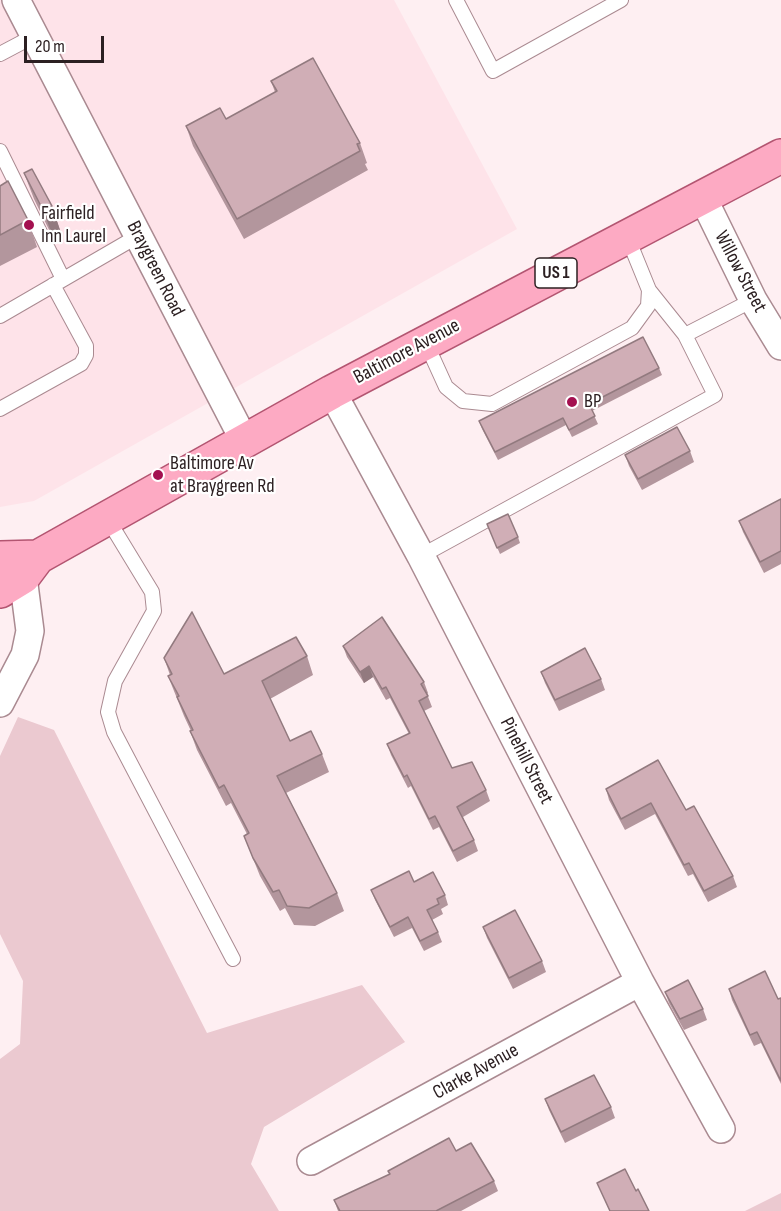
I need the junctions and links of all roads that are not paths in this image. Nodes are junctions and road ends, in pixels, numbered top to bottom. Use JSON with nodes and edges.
{"nodes":[{"id":1,"x":16,"y":0,"type":"edge"},
{"id":2,"x":456,"y":0,"type":"edge"},
{"id":3,"x":621,"y":0,"type":"edge"},
{"id":4,"x":34,"y":36,"type":"junction"},
{"id":5,"x":0,"y":54,"type":"edge"},
{"id":6,"x":0,"y":151,"type":"edge"},
{"id":7,"x":781,"y":156,"type":"edge"},
{"id":8,"x":702,"y":196,"type":"junction"},
{"id":9,"x":138,"y":236,"type":"junction"},
{"id":10,"x":627,"y":236,"type":"junction"},
{"id":11,"x":58,"y":282,"type":"junction"},
{"id":12,"x":650,"y":290,"type":"junction"},
{"id":13,"x":753,"y":300,"type":"junction"},
{"id":14,"x":0,"y":316,"type":"edge"},
{"id":15,"x":686,"y":335,"type":"junction"},
{"id":16,"x":426,"y":343,"type":"junction"},
{"id":17,"x":781,"y":346,"type":"edge"},
{"id":18,"x":332,"y":392,"type":"junction"},
{"id":19,"x":0,"y":409,"type":"edge"},
{"id":20,"x":245,"y":442,"type":"junction"},
{"id":21,"x":107,"y":518,"type":"junction"},
{"id":22,"x":421,"y":556,"type":"junction"},
{"id":23,"x":15,"y":570,"type":"edge"},
{"id":24,"x":0,"y":704,"type":"edge"},
{"id":25,"x":233,"y":959,"type":"dead end"},
{"id":26,"x":640,"y":982,"type":"junction"},
{"id":27,"x":721,"y":1129,"type":"dead end"},
{"id":28,"x":311,"y":1161,"type":"dead end"}],
"edges":[{"from":1,"to":4,"type":"street","name":"Braygreen Road"},
{"from":2,"to":3,"type":"lane"},
{"from":4,"to":5,"type":"lane"},
{"from":4,"to":9,"type":"street","name":"Braygreen Road"},
{"from":6,"to":11,"type":"lane"},
{"from":7,"to":8,"type":"main road","name":"Baltimore Avenue","number":"US 1"},
{"from":8,"to":10,"type":"main road","name":"Baltimore Avenue","number":"US 1"},
{"from":8,"to":13,"type":"street","name":"Willow Street"},
{"from":9,"to":11,"type":"lane"},
{"from":9,"to":20,"type":"street","name":"Braygreen Road"},
{"from":10,"to":12,"type":"lane"},
{"from":10,"to":16,"type":"main road","name":"Baltimore Avenue","number":"US 1"},
{"from":11,"to":14,"type":"lane"},
{"from":11,"to":19,"type":"lane"},
{"from":12,"to":15,"type":"lane"},
{"from":12,"to":16,"type":"lane"},
{"from":13,"to":15,"type":"lane"},
{"from":13,"to":17,"type":"street","name":"Willow Street"},
{"from":15,"to":22,"type":"lane"},
{"from":16,"to":18,"type":"main road","name":"Baltimore Avenue","number":"US 1"},
{"from":18,"to":20,"type":"main road","name":"Baltimore Avenue","number":"US 1"},
{"from":18,"to":22,"type":"street","name":"Pinehill Street"},
{"from":20,"to":21,"type":"main road","name":"Baltimore Avenue","number":"US 1"},
{"from":21,"to":23,"type":"main road","name":"Baltimore Avenue","number":"US 1"},
{"from":21,"to":25,"type":"lane"},
{"from":22,"to":26,"type":"street","name":"Pinehill Street"},
{"from":23,"to":24,"type":"street"},
{"from":26,"to":27,"type":"street","name":"Pinehill Street"},
{"from":26,"to":28,"type":"street","name":"Clarke Avenue"}]}
